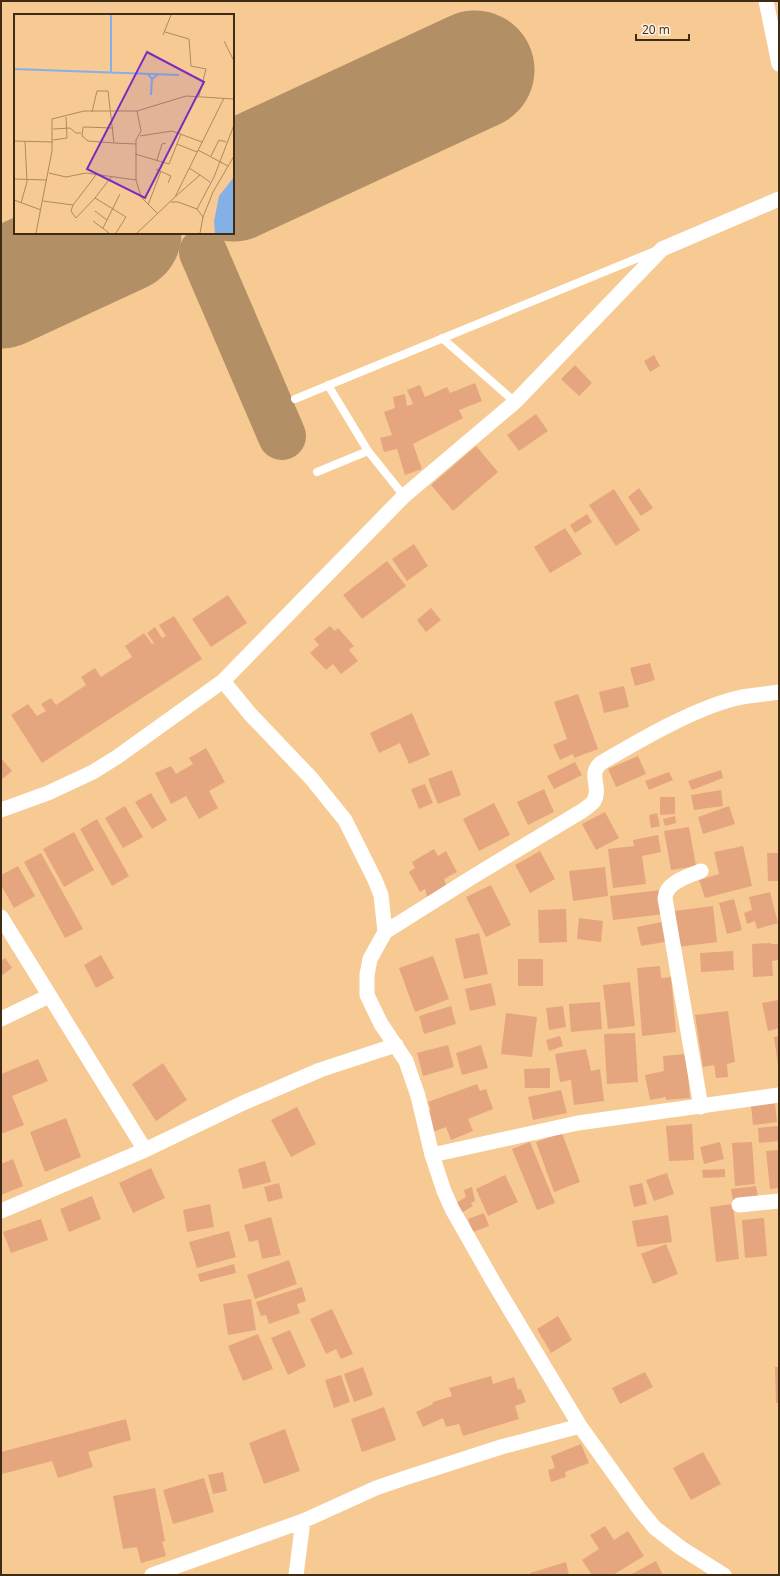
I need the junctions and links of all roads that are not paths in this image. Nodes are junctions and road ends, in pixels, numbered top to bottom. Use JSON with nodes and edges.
{"nodes":[{"id":1,"x":766,"y":1,"type":"edge"},
{"id":2,"x":779,"y":64,"type":"edge"},
{"id":3,"x":779,"y":199,"type":"edge"},
{"id":4,"x":662,"y":249,"type":"junction"},
{"id":5,"x":442,"y":338,"type":"junction"},
{"id":6,"x":328,"y":385,"type":"junction"},
{"id":7,"x":295,"y":399,"type":"dead end"},
{"id":8,"x":516,"y":402,"type":"junction"},
{"id":9,"x":368,"y":451,"type":"junction"},
{"id":10,"x":317,"y":472,"type":"dead end"},
{"id":11,"x":404,"y":496,"type":"junction"},
{"id":12,"x":223,"y":681,"type":"junction"},
{"id":13,"x":779,"y":692,"type":"edge"},
{"id":14,"x":1,"y":810,"type":"edge"},
{"id":15,"x":701,"y":871,"type":"dead end"},
{"id":16,"x":1,"y":917,"type":"edge"},
{"id":17,"x":385,"y":932,"type":"junction"},
{"id":18,"x":49,"y":996,"type":"junction"},
{"id":19,"x":1,"y":1019,"type":"edge"},
{"id":20,"x":396,"y":1045,"type":"junction"},
{"id":21,"x":779,"y":1094,"type":"edge"},
{"id":22,"x":701,"y":1107,"type":"junction"},
{"id":23,"x":144,"y":1150,"type":"junction"},
{"id":24,"x":432,"y":1155,"type":"junction"},
{"id":25,"x":779,"y":1201,"type":"edge"},
{"id":26,"x":739,"y":1205,"type":"dead end"},
{"id":27,"x":1,"y":1211,"type":"edge"},
{"id":28,"x":580,"y":1426,"type":"junction"},
{"id":29,"x":303,"y":1521,"type":"junction"},
{"id":30,"x":152,"y":1575,"type":"edge"},
{"id":31,"x":296,"y":1575,"type":"edge"},
{"id":32,"x":724,"y":1575,"type":"edge"}],
"edges":[{"from":1,"to":2,"type":"street"},
{"from":3,"to":4,"type":"street"},
{"from":4,"to":5,"type":"lane"},
{"from":4,"to":8,"type":"street"},
{"from":5,"to":6,"type":"lane"},
{"from":5,"to":8,"type":"lane"},
{"from":6,"to":7,"type":"lane"},
{"from":6,"to":9,"type":"lane"},
{"from":8,"to":11,"type":"street"},
{"from":9,"to":10,"type":"lane"},
{"from":9,"to":11,"type":"lane"},
{"from":11,"to":12,"type":"street"},
{"from":12,"to":14,"type":"street"},
{"from":12,"to":17,"type":"street"},
{"from":13,"to":17,"type":"street"},
{"from":15,"to":22,"type":"street"},
{"from":16,"to":18,"type":"street"},
{"from":17,"to":20,"type":"street"},
{"from":18,"to":19,"type":"street"},
{"from":18,"to":23,"type":"street"},
{"from":20,"to":23,"type":"street"},
{"from":20,"to":24,"type":"street"},
{"from":21,"to":22,"type":"street"},
{"from":22,"to":24,"type":"street"},
{"from":23,"to":27,"type":"street"},
{"from":24,"to":28,"type":"street"},
{"from":25,"to":26,"type":"street"},
{"from":28,"to":29,"type":"street"},
{"from":28,"to":32,"type":"street"},
{"from":29,"to":30,"type":"street"},
{"from":29,"to":31,"type":"street"}]}
